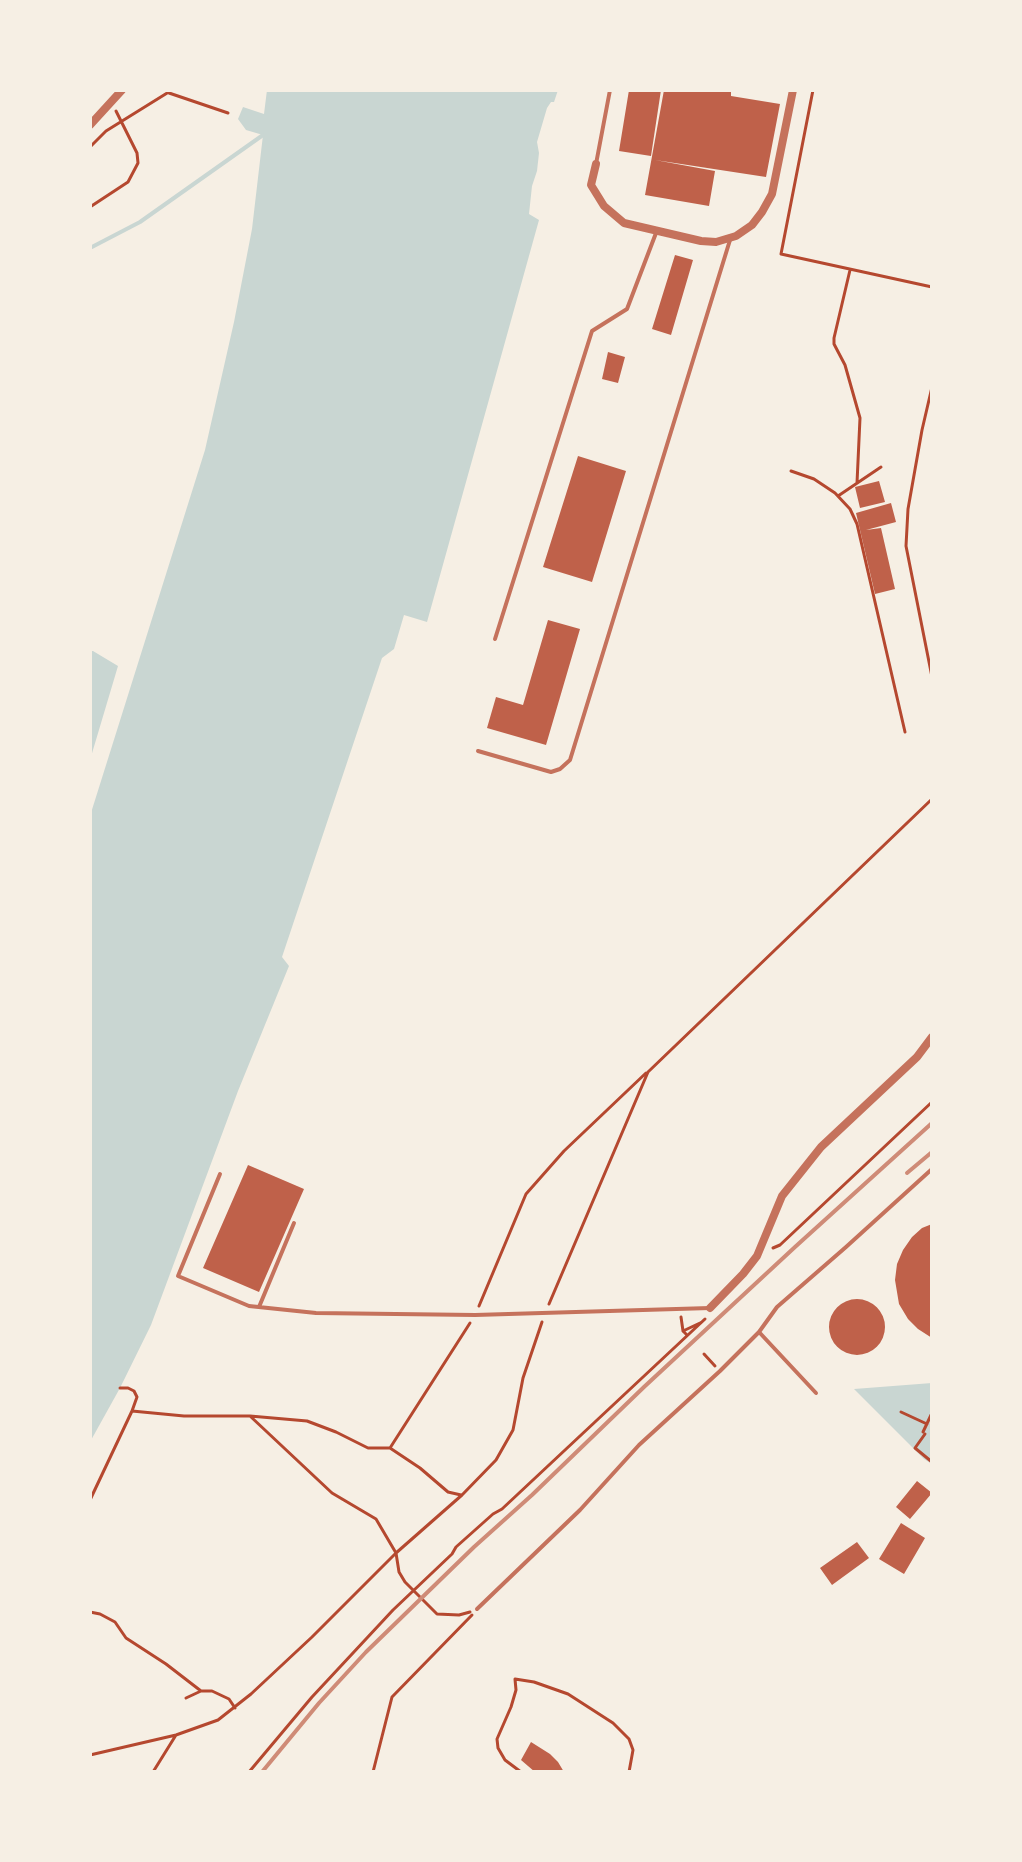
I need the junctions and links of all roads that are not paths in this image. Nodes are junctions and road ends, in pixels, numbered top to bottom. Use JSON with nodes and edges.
{"nodes":[{"id":1,"x":122,"y":90,"type":"edge"},
{"id":2,"x":610,"y":90,"type":"edge"},
{"id":3,"x":793,"y":90,"type":"edge"},
{"id":4,"x":90,"y":125,"type":"edge"},
{"id":5,"x":596,"y":164,"type":"joint"},
{"id":6,"x":656,"y":231,"type":"junction"},
{"id":7,"x":731,"y":237,"type":"junction"},
{"id":8,"x":495,"y":639,"type":"dead end"},
{"id":9,"x":478,"y":751,"type":"dead end"},
{"id":10,"x":932,"y":1037,"type":"edge"},
{"id":11,"x":932,"y":1169,"type":"edge"},
{"id":12,"x":220,"y":1174,"type":"dead end"},
{"id":13,"x":294,"y":1223,"type":"dead end"},
{"id":14,"x":259,"y":1307,"type":"junction"},
{"id":15,"x":710,"y":1308,"type":"joint"},
{"id":16,"x":759,"y":1332,"type":"junction"},
{"id":17,"x":816,"y":1393,"type":"dead end"},
{"id":18,"x":477,"y":1609,"type":"road end"}],
"edges":[{"from":1,"to":4,"type":"street"},
{"from":2,"to":5,"type":"lane"},
{"from":3,"to":7,"type":"street"},
{"from":5,"to":6,"type":"street"},
{"from":6,"to":7,"type":"street"},
{"from":6,"to":8,"type":"lane"},
{"from":7,"to":9,"type":"lane"},
{"from":10,"to":15,"type":"street"},
{"from":11,"to":16,"type":"lane"},
{"from":12,"to":14,"type":"lane"},
{"from":13,"to":14,"type":"lane"},
{"from":14,"to":15,"type":"lane"},
{"from":16,"to":17,"type":"lane"},
{"from":16,"to":18,"type":"lane"}]}
